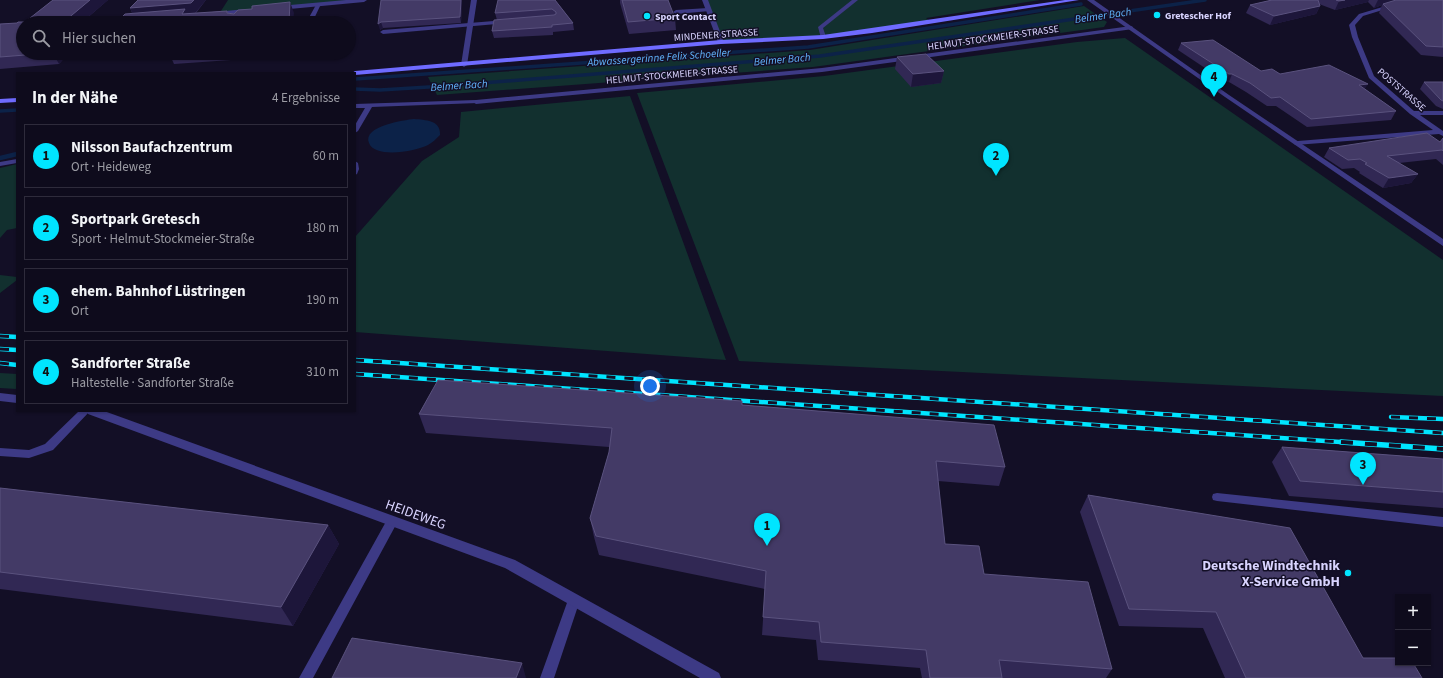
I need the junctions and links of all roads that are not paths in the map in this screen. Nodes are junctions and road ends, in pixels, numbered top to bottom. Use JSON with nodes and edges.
{"nodes":[{"id":1,"x":364,"y":0,"type":"edge"},
{"id":2,"x":474,"y":0,"type":"edge"},
{"id":3,"x":705,"y":0,"type":"edge"},
{"id":4,"x":855,"y":0,"type":"edge"},
{"id":5,"x":1076,"y":0,"type":"edge"},
{"id":6,"x":1090,"y":0,"type":"edge"},
{"id":7,"x":1412,"y":0,"type":"edge"},
{"id":8,"x":319,"y":4,"type":"junction"},
{"id":9,"x":274,"y":9,"type":"edge"},
{"id":10,"x":708,"y":10,"type":"junction"},
{"id":11,"x":251,"y":11,"type":"edge"},
{"id":12,"x":244,"y":12,"type":"junction"},
{"id":13,"x":676,"y":12,"type":"dead end"},
{"id":14,"x":211,"y":15,"type":"edge"},
{"id":15,"x":240,"y":16,"type":"edge"},
{"id":16,"x":313,"y":16,"type":"edge"},
{"id":17,"x":515,"y":22,"type":"edge"},
{"id":18,"x":470,"y":25,"type":"junction"},
{"id":19,"x":1131,"y":28,"type":"junction"},
{"id":20,"x":383,"y":32,"type":"dead end"},
{"id":21,"x":823,"y":37,"type":"junction"},
{"id":22,"x":721,"y":42,"type":"junction"},
{"id":23,"x":464,"y":65,"type":"junction"},
{"id":24,"x":356,"y":73,"type":"edge"},
{"id":25,"x":16,"y":100,"type":"edge"},
{"id":26,"x":0,"y":101,"type":"edge"},
{"id":27,"x":476,"y":102,"type":"joint"},
{"id":28,"x":370,"y":105,"type":"junction"},
{"id":29,"x":356,"y":106,"type":"edge"},
{"id":30,"x":1412,"y":113,"type":"junction"},
{"id":31,"x":1443,"y":113,"type":"edge"},
{"id":32,"x":356,"y":129,"type":"edge"},
{"id":33,"x":1442,"y":133,"type":"edge"},
{"id":34,"x":1298,"y":143,"type":"junction"},
{"id":35,"x":16,"y":161,"type":"edge"},
{"id":36,"x":0,"y":164,"type":"edge"},
{"id":37,"x":1443,"y":243,"type":"edge"},
{"id":38,"x":0,"y":397,"type":"edge"},
{"id":39,"x":16,"y":399,"type":"edge"},
{"id":40,"x":84,"y":412,"type":"edge"},
{"id":41,"x":95,"y":412,"type":"edge"},
{"id":42,"x":0,"y":452,"type":"edge"},
{"id":43,"x":1217,"y":497,"type":"dead end"},
{"id":44,"x":392,"y":521,"type":"junction"},
{"id":45,"x":1443,"y":522,"type":"edge"},
{"id":46,"x":574,"y":600,"type":"junction"},
{"id":47,"x":306,"y":678,"type":"edge"},
{"id":48,"x":547,"y":678,"type":"edge"},
{"id":49,"x":714,"y":678,"type":"edge"}],
"edges":[{"from":1,"to":8,"type":"street"},
{"from":2,"to":18,"type":"street"},
{"from":3,"to":10,"type":"street"},
{"from":4,"to":21,"type":"street"},
{"from":5,"to":21,"type":"main road","name":"MINDENER STRASSE"},
{"from":6,"to":19,"type":"street"},
{"from":7,"to":30,"type":"street","name":"POSTSTRASSE"},
{"from":8,"to":9,"type":"street"},
{"from":8,"to":16,"type":"lane"},
{"from":10,"to":13,"type":"lane"},
{"from":10,"to":22,"type":"street"},
{"from":11,"to":12,"type":"street"},
{"from":12,"to":14,"type":"street"},
{"from":12,"to":15,"type":"lane"},
{"from":17,"to":18,"type":"lane"},
{"from":18,"to":20,"type":"lane"},
{"from":18,"to":23,"type":"street"},
{"from":19,"to":27,"type":"street","name":"HELMUT-STOCKMEIER-STRASSE"},
{"from":19,"to":34,"type":"street"},
{"from":21,"to":22,"type":"main road","name":"MINDENER STRASSE"},
{"from":22,"to":23,"type":"main road","name":"MINDENER STRASSE"},
{"from":23,"to":24,"type":"main road","name":"MINDENER STRASSE"},
{"from":25,"to":26,"type":"main road"},
{"from":27,"to":28,"type":"lane"},
{"from":28,"to":29,"type":"lane"},
{"from":28,"to":32,"type":"lane"},
{"from":30,"to":31,"type":"street"},
{"from":30,"to":33,"type":"street","name":"POSTSTRASSE"},
{"from":33,"to":34,"type":"street","name":"POSTSTRASSE"},
{"from":34,"to":37,"type":"street"},
{"from":35,"to":36,"type":"lane"},
{"from":38,"to":39,"type":"street"},
{"from":40,"to":42,"type":"lane"},
{"from":41,"to":44,"type":"street","name":"HEIDEWEG"},
{"from":43,"to":45,"type":"lane"},
{"from":44,"to":46,"type":"street","name":"HEIDEWEG"},
{"from":44,"to":47,"type":"lane"},
{"from":46,"to":48,"type":"lane"},
{"from":46,"to":49,"type":"street","name":"HEIDEWEG"}]}
